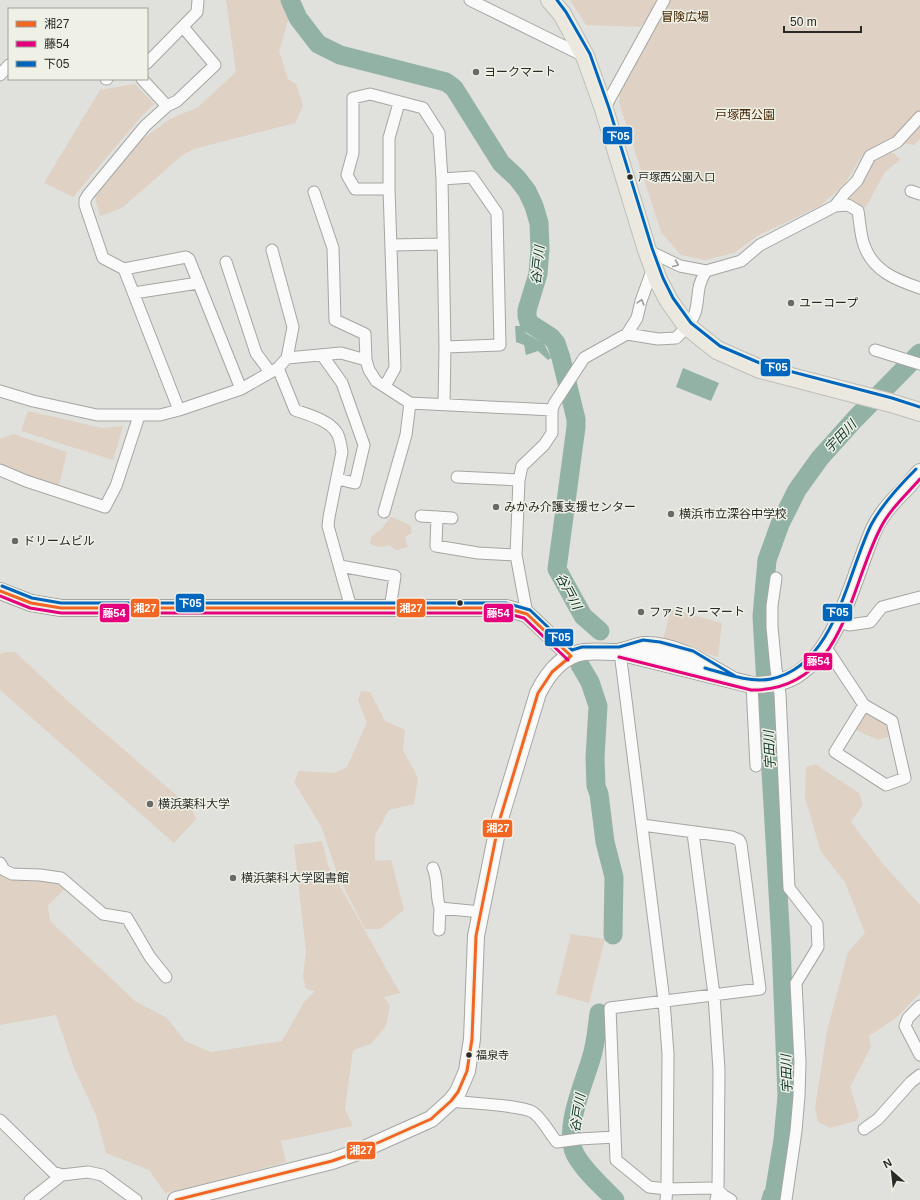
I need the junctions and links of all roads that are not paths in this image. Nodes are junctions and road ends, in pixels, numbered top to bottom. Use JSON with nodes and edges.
{"nodes":[{"id":1,"x":198,"y":0,"type":"edge"},
{"id":2,"x":470,"y":0,"type":"edge"},
{"id":3,"x":550,"y":0,"type":"edge"},
{"id":4,"x":664,"y":0,"type":"edge"},
{"id":5,"x":182,"y":27,"type":"junction"},
{"id":6,"x":585,"y":56,"type":"junction"},
{"id":7,"x":148,"y":62,"type":"edge"},
{"id":8,"x":8,"y":66,"type":"edge"},
{"id":9,"x":0,"y":74,"type":"edge"},
{"id":10,"x":143,"y":80,"type":"edge"},
{"id":11,"x":399,"y":103,"type":"junction"},
{"id":12,"x":167,"y":106,"type":"junction"},
{"id":13,"x":604,"y":108,"type":"junction"},
{"id":14,"x":920,"y":117,"type":"edge"},
{"id":15,"x":442,"y":179,"type":"junction"},
{"id":16,"x":389,"y":189,"type":"junction"},
{"id":17,"x":314,"y":192,"type":"dead end"},
{"id":18,"x":835,"y":206,"type":"junction"},
{"id":19,"x":443,"y":244,"type":"junction"},
{"id":20,"x":391,"y":245,"type":"junction"},
{"id":21,"x":272,"y":250,"type":"dead end"},
{"id":22,"x":647,"y":250,"type":"junction"},
{"id":23,"x":226,"y":262,"type":"dead end"},
{"id":24,"x":653,"y":268,"type":"junction"},
{"id":25,"x":124,"y":269,"type":"junction"},
{"id":26,"x":706,"y":271,"type":"junction"},
{"id":27,"x":198,"y":283,"type":"junction"},
{"id":28,"x":920,"y":288,"type":"edge"},
{"id":29,"x":134,"y":294,"type":"junction"},
{"id":30,"x":687,"y":326,"type":"junction"},
{"id":31,"x":627,"y":334,"type":"junction"},
{"id":32,"x":445,"y":347,"type":"junction"},
{"id":33,"x":875,"y":350,"type":"dead end"},
{"id":34,"x":322,"y":355,"type":"junction"},
{"id":35,"x":287,"y":358,"type":"junction"},
{"id":36,"x":366,"y":360,"type":"junction"},
{"id":37,"x":920,"y":364,"type":"edge"},
{"id":38,"x":274,"y":370,"type":"junction"},
{"id":39,"x":385,"y":386,"type":"junction"},
{"id":40,"x":241,"y":389,"type":"junction"},
{"id":41,"x":0,"y":391,"type":"edge"},
{"id":42,"x":410,"y":403,"type":"junction"},
{"id":43,"x":444,"y":404,"type":"junction"},
{"id":44,"x":179,"y":410,"type":"junction"},
{"id":45,"x":552,"y":410,"type":"junction"},
{"id":46,"x":919,"y":414,"type":"edge"},
{"id":47,"x":139,"y":416,"type":"junction"},
{"id":48,"x":0,"y":470,"type":"edge"},
{"id":49,"x":920,"y":472,"type":"edge"},
{"id":50,"x":457,"y":477,"type":"dead end"},
{"id":51,"x":337,"y":479,"type":"junction"},
{"id":52,"x":519,"y":480,"type":"junction"},
{"id":53,"x":384,"y":512,"type":"dead end"},
{"id":54,"x":421,"y":516,"type":"dead end"},
{"id":55,"x":437,"y":517,"type":"junction"},
{"id":56,"x":452,"y":518,"type":"dead end"},
{"id":57,"x":516,"y":555,"type":"junction"},
{"id":58,"x":340,"y":566,"type":"junction"},
{"id":59,"x":776,"y":578,"type":"dead end"},
{"id":60,"x":0,"y":591,"type":"edge"},
{"id":61,"x":920,"y":597,"type":"edge"},
{"id":62,"x":351,"y":608,"type":"junction"},
{"id":63,"x":390,"y":609,"type":"junction"},
{"id":64,"x":527,"y":614,"type":"junction"},
{"id":65,"x":837,"y":622,"type":"junction"},
{"id":66,"x":825,"y":646,"type":"junction"},
{"id":67,"x":620,"y":652,"type":"junction"},
{"id":68,"x":571,"y":656,"type":"junction"},
{"id":69,"x":764,"y":684,"type":"junction"},
{"id":70,"x":864,"y":705,"type":"junction"},
{"id":71,"x":756,"y":766,"type":"dead end"},
{"id":72,"x":642,"y":825,"type":"junction"},
{"id":73,"x":693,"y":833,"type":"junction"},
{"id":74,"x":0,"y":863,"type":"edge"},
{"id":75,"x":433,"y":868,"type":"dead end"},
{"id":76,"x":440,"y":908,"type":"junction"},
{"id":77,"x":481,"y":912,"type":"junction"},
{"id":78,"x":439,"y":930,"type":"dead end"},
{"id":79,"x":166,"y":977,"type":"dead end"},
{"id":80,"x":714,"y":995,"type":"junction"},
{"id":81,"x":664,"y":1001,"type":"junction"},
{"id":82,"x":920,"y":1006,"type":"edge"},
{"id":83,"x":920,"y":1055,"type":"edge"},
{"id":84,"x":920,"y":1075,"type":"edge"},
{"id":85,"x":451,"y":1101,"type":"junction"},
{"id":86,"x":0,"y":1120,"type":"edge"},
{"id":87,"x":864,"y":1129,"type":"dead end"},
{"id":88,"x":615,"y":1137,"type":"junction"},
{"id":89,"x":62,"y":1175,"type":"junction"},
{"id":90,"x":666,"y":1194,"type":"edge"},
{"id":91,"x":717,"y":1195,"type":"edge"},
{"id":92,"x":30,"y":1200,"type":"edge"},
{"id":93,"x":136,"y":1200,"type":"edge"},
{"id":94,"x":176,"y":1200,"type":"edge"},
{"id":95,"x":731,"y":1200,"type":"edge"},
{"id":96,"x":786,"y":1200,"type":"edge"}],
"edges":[{"from":1,"to":5,"type":"street"},
{"from":2,"to":6,"type":"street"},
{"from":3,"to":6,"type":"main road"},
{"from":4,"to":13,"type":"street"},
{"from":5,"to":7,"type":"street"},
{"from":5,"to":12,"type":"street"},
{"from":6,"to":13,"type":"main road"},
{"from":8,"to":9,"type":"street"},
{"from":10,"to":12,"type":"street"},
{"from":11,"to":15,"type":"street"},
{"from":11,"to":16,"type":"street"},
{"from":11,"to":16,"type":"street"},
{"from":12,"to":25,"type":"street"},
{"from":13,"to":22,"type":"main road"},
{"from":14,"to":18,"type":"street"},
{"from":15,"to":19,"type":"street"},
{"from":15,"to":32,"type":"street"},
{"from":16,"to":20,"type":"street"},
{"from":17,"to":36,"type":"street"},
{"from":18,"to":26,"type":"street"},
{"from":18,"to":28,"type":"street"},
{"from":19,"to":20,"type":"street"},
{"from":19,"to":32,"type":"street"},
{"from":20,"to":39,"type":"street"},
{"from":21,"to":35,"type":"street"},
{"from":22,"to":24,"type":"main road"},
{"from":22,"to":26,"type":"street","one_way":true},
{"from":23,"to":38,"type":"street"},
{"from":24,"to":30,"type":"main road"},
{"from":31,"to":24,"type":"street","one_way":true},
{"from":25,"to":27,"type":"street"},
{"from":25,"to":29,"type":"street"},
{"from":26,"to":30,"type":"street"},
{"from":27,"to":29,"type":"street"},
{"from":27,"to":40,"type":"street"},
{"from":29,"to":44,"type":"street"},
{"from":30,"to":31,"type":"street"},
{"from":30,"to":46,"type":"main road"},
{"from":31,"to":45,"type":"street"},
{"from":32,"to":43,"type":"street"},
{"from":33,"to":37,"type":"street"},
{"from":34,"to":35,"type":"street"},
{"from":34,"to":36,"type":"street"},
{"from":34,"to":51,"type":"street"},
{"from":35,"to":38,"type":"street"},
{"from":36,"to":39,"type":"street"},
{"from":38,"to":40,"type":"street"},
{"from":38,"to":51,"type":"street"},
{"from":39,"to":42,"type":"street"},
{"from":40,"to":44,"type":"street"},
{"from":41,"to":47,"type":"street"},
{"from":42,"to":43,"type":"street"},
{"from":42,"to":53,"type":"street"},
{"from":43,"to":45,"type":"street"},
{"from":44,"to":47,"type":"street"},
{"from":45,"to":52,"type":"street"},
{"from":47,"to":48,"type":"street"},
{"from":49,"to":65,"type":"main road"},
{"from":50,"to":52,"type":"street"},
{"from":51,"to":58,"type":"street"},
{"from":52,"to":57,"type":"street"},
{"from":54,"to":55,"type":"street"},
{"from":55,"to":56,"type":"street"},
{"from":55,"to":57,"type":"street"},
{"from":57,"to":64,"type":"street"},
{"from":58,"to":62,"type":"street"},
{"from":58,"to":63,"type":"street"},
{"from":59,"to":69,"type":"street"},
{"from":60,"to":62,"type":"main road"},
{"from":61,"to":65,"type":"street"},
{"from":62,"to":63,"type":"main road"},
{"from":63,"to":64,"type":"main road"},
{"from":64,"to":68,"type":"main road"},
{"from":65,"to":66,"type":"main road"},
{"from":66,"to":69,"type":"main road"},
{"from":66,"to":70,"type":"street"},
{"from":67,"to":68,"type":"main road"},
{"from":67,"to":69,"type":"main road"},
{"from":67,"to":72,"type":"street"},
{"from":68,"to":77,"type":"main road"},
{"from":69,"to":71,"type":"street"},
{"from":69,"to":96,"type":"street"},
{"from":70,"to":70,"type":"street"},
{"from":72,"to":73,"type":"street"},
{"from":72,"to":81,"type":"street"},
{"from":73,"to":80,"type":"street"},
{"from":73,"to":80,"type":"street"},
{"from":74,"to":79,"type":"street"},
{"from":75,"to":76,"type":"street"},
{"from":76,"to":77,"type":"street"},
{"from":76,"to":78,"type":"street"},
{"from":77,"to":85,"type":"main road"},
{"from":80,"to":81,"type":"street"},
{"from":80,"to":91,"type":"street"},
{"from":81,"to":88,"type":"street"},
{"from":81,"to":90,"type":"street"},
{"from":82,"to":83,"type":"street"},
{"from":84,"to":87,"type":"street"},
{"from":85,"to":88,"type":"street"},
{"from":85,"to":94,"type":"main road"},
{"from":86,"to":89,"type":"street"},
{"from":88,"to":90,"type":"street"},
{"from":89,"to":92,"type":"street"},
{"from":89,"to":93,"type":"street"},
{"from":90,"to":91,"type":"street"},
{"from":91,"to":95,"type":"street"}]}
